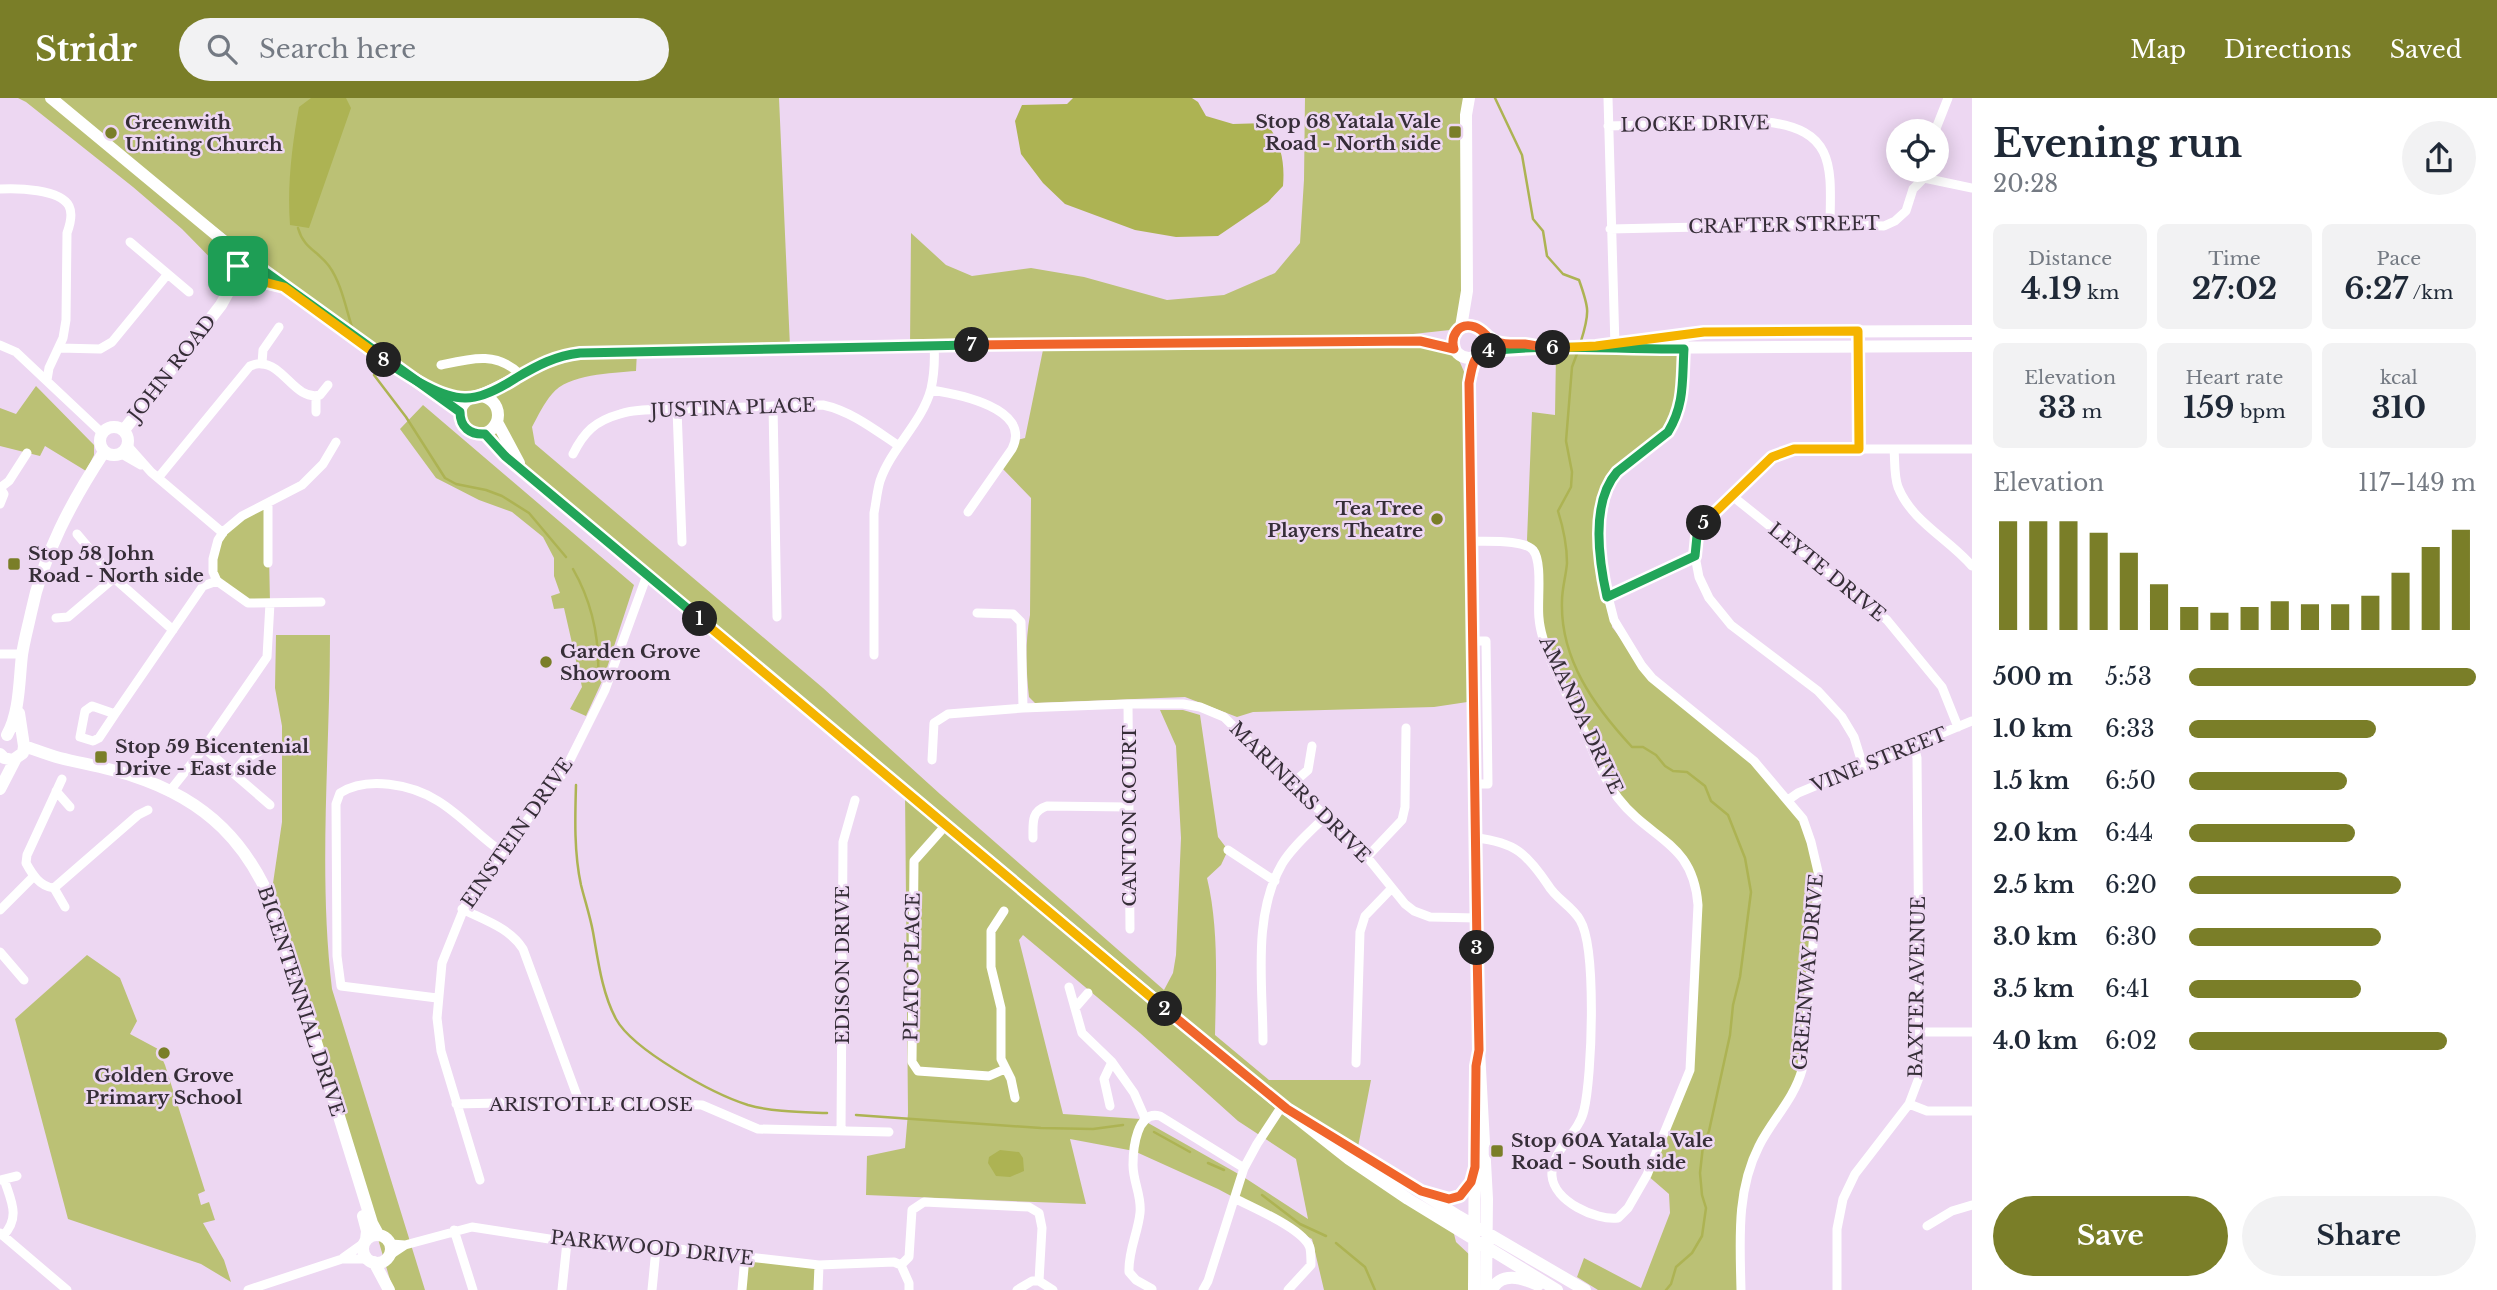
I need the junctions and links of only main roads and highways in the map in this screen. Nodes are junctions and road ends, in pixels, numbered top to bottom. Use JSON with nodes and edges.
{"nodes":[{"id":1,"x":51,"y":98,"type":"edge"},
{"id":2,"x":1469,"y":98,"type":"edge"},
{"id":3,"x":64,"y":103,"type":"edge"},
{"id":4,"x":232,"y":248,"type":"junction"},
{"id":5,"x":253,"y":263,"type":"junction"},
{"id":6,"x":239,"y":280,"type":"junction"},
{"id":7,"x":284,"y":287,"type":"junction"},
{"id":8,"x":1467,"y":291,"type":"junction"},
{"id":9,"x":1458,"y":330,"type":"junction"},
{"id":10,"x":1972,"y":331,"type":"edge"},
{"id":11,"x":1481,"y":332,"type":"junction"},
{"id":12,"x":1420,"y":341,"type":"junction"},
{"id":13,"x":1615,"y":346,"type":"junction"},
{"id":14,"x":1972,"y":346,"type":"edge"},
{"id":15,"x":1540,"y":348,"type":"junction"},
{"id":16,"x":1456,"y":352,"type":"junction"},
{"id":17,"x":1479,"y":354,"type":"junction"},
{"id":18,"x":522,"y":375,"type":"junction"},
{"id":19,"x":1469,"y":383,"type":"junction"},
{"id":20,"x":424,"y":385,"type":"junction"},
{"id":21,"x":473,"y":397,"type":"junction"},
{"id":22,"x":497,"y":408,"type":"junction"},
{"id":23,"x":460,"y":412,"type":"junction"},
{"id":24,"x":497,"y":422,"type":"junction"},
{"id":25,"x":124,"y":430,"type":"junction"},
{"id":26,"x":485,"y":434,"type":"junction"},
{"id":27,"x":104,"y":452,"type":"junction"},
{"id":28,"x":523,"y":469,"type":"junction"},
{"id":29,"x":18,"y":697,"type":"junction"},
{"id":30,"x":4,"y":737,"type":"edge"},
{"id":31,"x":14,"y":752,"type":"edge"},
{"id":32,"x":0,"y":779,"type":"edge"},
{"id":33,"x":0,"y":789,"type":"edge"},
{"id":34,"x":174,"y":794,"type":"junction"},
{"id":35,"x":1479,"y":1050,"type":"junction"},
{"id":36,"x":1285,"y":1108,"type":"junction"},
{"id":37,"x":1475,"y":1167,"type":"junction"},
{"id":38,"x":1487,"y":1176,"type":"junction"},
{"id":39,"x":1421,"y":1191,"type":"junction"},
{"id":40,"x":1481,"y":1229,"type":"junction"},
{"id":41,"x":378,"y":1234,"type":"junction"},
{"id":42,"x":365,"y":1241,"type":"junction"},
{"id":43,"x":1481,"y":1242,"type":"junction"},
{"id":44,"x":1506,"y":1243,"type":"junction"},
{"id":45,"x":382,"y":1256,"type":"junction"},
{"id":46,"x":389,"y":1288,"type":"edge"},
{"id":47,"x":1474,"y":1290,"type":"edge"},
{"id":48,"x":1486,"y":1290,"type":"edge"},
{"id":49,"x":1493,"y":1290,"type":"edge"},
{"id":50,"x":1551,"y":1290,"type":"edge"},
{"id":51,"x":1557,"y":1290,"type":"edge"},
{"id":52,"x":1585,"y":1290,"type":"edge"}],
"edges":[{"from":1,"to":3,"type":"main road"},
{"from":2,"to":8,"type":"main road"},
{"from":3,"to":4,"type":"main road"},
{"from":4,"to":5,"type":"main road"},
{"from":4,"to":6,"type":"main road"},
{"from":5,"to":6,"type":"main road","name":"JOHN ROAD"},
{"from":5,"to":7,"type":"main road"},
{"from":6,"to":7,"type":"main road"},
{"from":6,"to":25,"type":"main road","name":"JOHN ROAD"},
{"from":7,"to":20,"type":"main road"},
{"from":8,"to":9,"type":"main road"},
{"from":8,"to":11,"type":"main road"},
{"from":9,"to":11,"type":"main road"},
{"from":9,"to":12,"type":"main road"},
{"from":9,"to":16,"type":"main road"},
{"from":10,"to":13,"type":"main road"},
{"from":11,"to":15,"type":"main road"},
{"from":11,"to":17,"type":"main road"},
{"from":12,"to":16,"type":"main road"},
{"from":12,"to":18,"type":"main road"},
{"from":13,"to":14,"type":"main road"},
{"from":13,"to":15,"type":"main road"},
{"from":15,"to":17,"type":"main road"},
{"from":16,"to":17,"type":"main road"},
{"from":16,"to":19,"type":"main road"},
{"from":17,"to":19,"type":"main road"},
{"from":18,"to":21,"type":"main road"},
{"from":18,"to":22,"type":"main road"},
{"from":19,"to":35,"type":"main road"},
{"from":20,"to":21,"type":"main road"},
{"from":20,"to":23,"type":"main road"},
{"from":21,"to":22,"type":"main road"},
{"from":21,"to":23,"type":"main road"},
{"from":22,"to":24,"type":"main road"},
{"from":23,"to":26,"type":"main road"},
{"from":24,"to":26,"type":"main road"},
{"from":24,"to":28,"type":"main road"},
{"from":25,"to":27,"type":"main road"},
{"from":25,"to":27,"type":"main road"},
{"from":26,"to":28,"type":"main road"},
{"from":27,"to":29,"type":"main road"},
{"from":28,"to":36,"type":"main road"},
{"from":29,"to":30,"type":"main road"},
{"from":29,"to":31,"type":"main road"},
{"from":30,"to":31,"type":"main road","name":"BICENTENNIAL DRIVE"},
{"from":31,"to":32,"type":"main road"},
{"from":31,"to":33,"type":"main road"},
{"from":31,"to":34,"type":"main road","name":"BICENTENNIAL DRIVE"},
{"from":34,"to":41,"type":"main road","name":"BICENTENNIAL DRIVE"},
{"from":34,"to":42,"type":"main road","name":"BICENTENNIAL DRIVE"},
{"from":35,"to":37,"type":"main road"},
{"from":35,"to":38,"type":"main road"},
{"from":36,"to":39,"type":"main road"},
{"from":36,"to":43,"type":"main road"},
{"from":37,"to":39,"type":"main road"},
{"from":37,"to":40,"type":"main road"},
{"from":38,"to":40,"type":"main road"},
{"from":38,"to":44,"type":"main road"},
{"from":39,"to":40,"type":"main road"},
{"from":40,"to":43,"type":"main road"},
{"from":40,"to":44,"type":"main road"},
{"from":41,"to":42,"type":"main road"},
{"from":41,"to":45,"type":"main road"},
{"from":42,"to":45,"type":"main road","name":"BICENTENNIAL DRIVE"},
{"from":43,"to":47,"type":"main road"},
{"from":43,"to":48,"type":"main road"},
{"from":43,"to":51,"type":"main road"},
{"from":44,"to":52,"type":"main road"},
{"from":45,"to":46,"type":"main road"},
{"from":49,"to":50,"type":"main road"}]}
